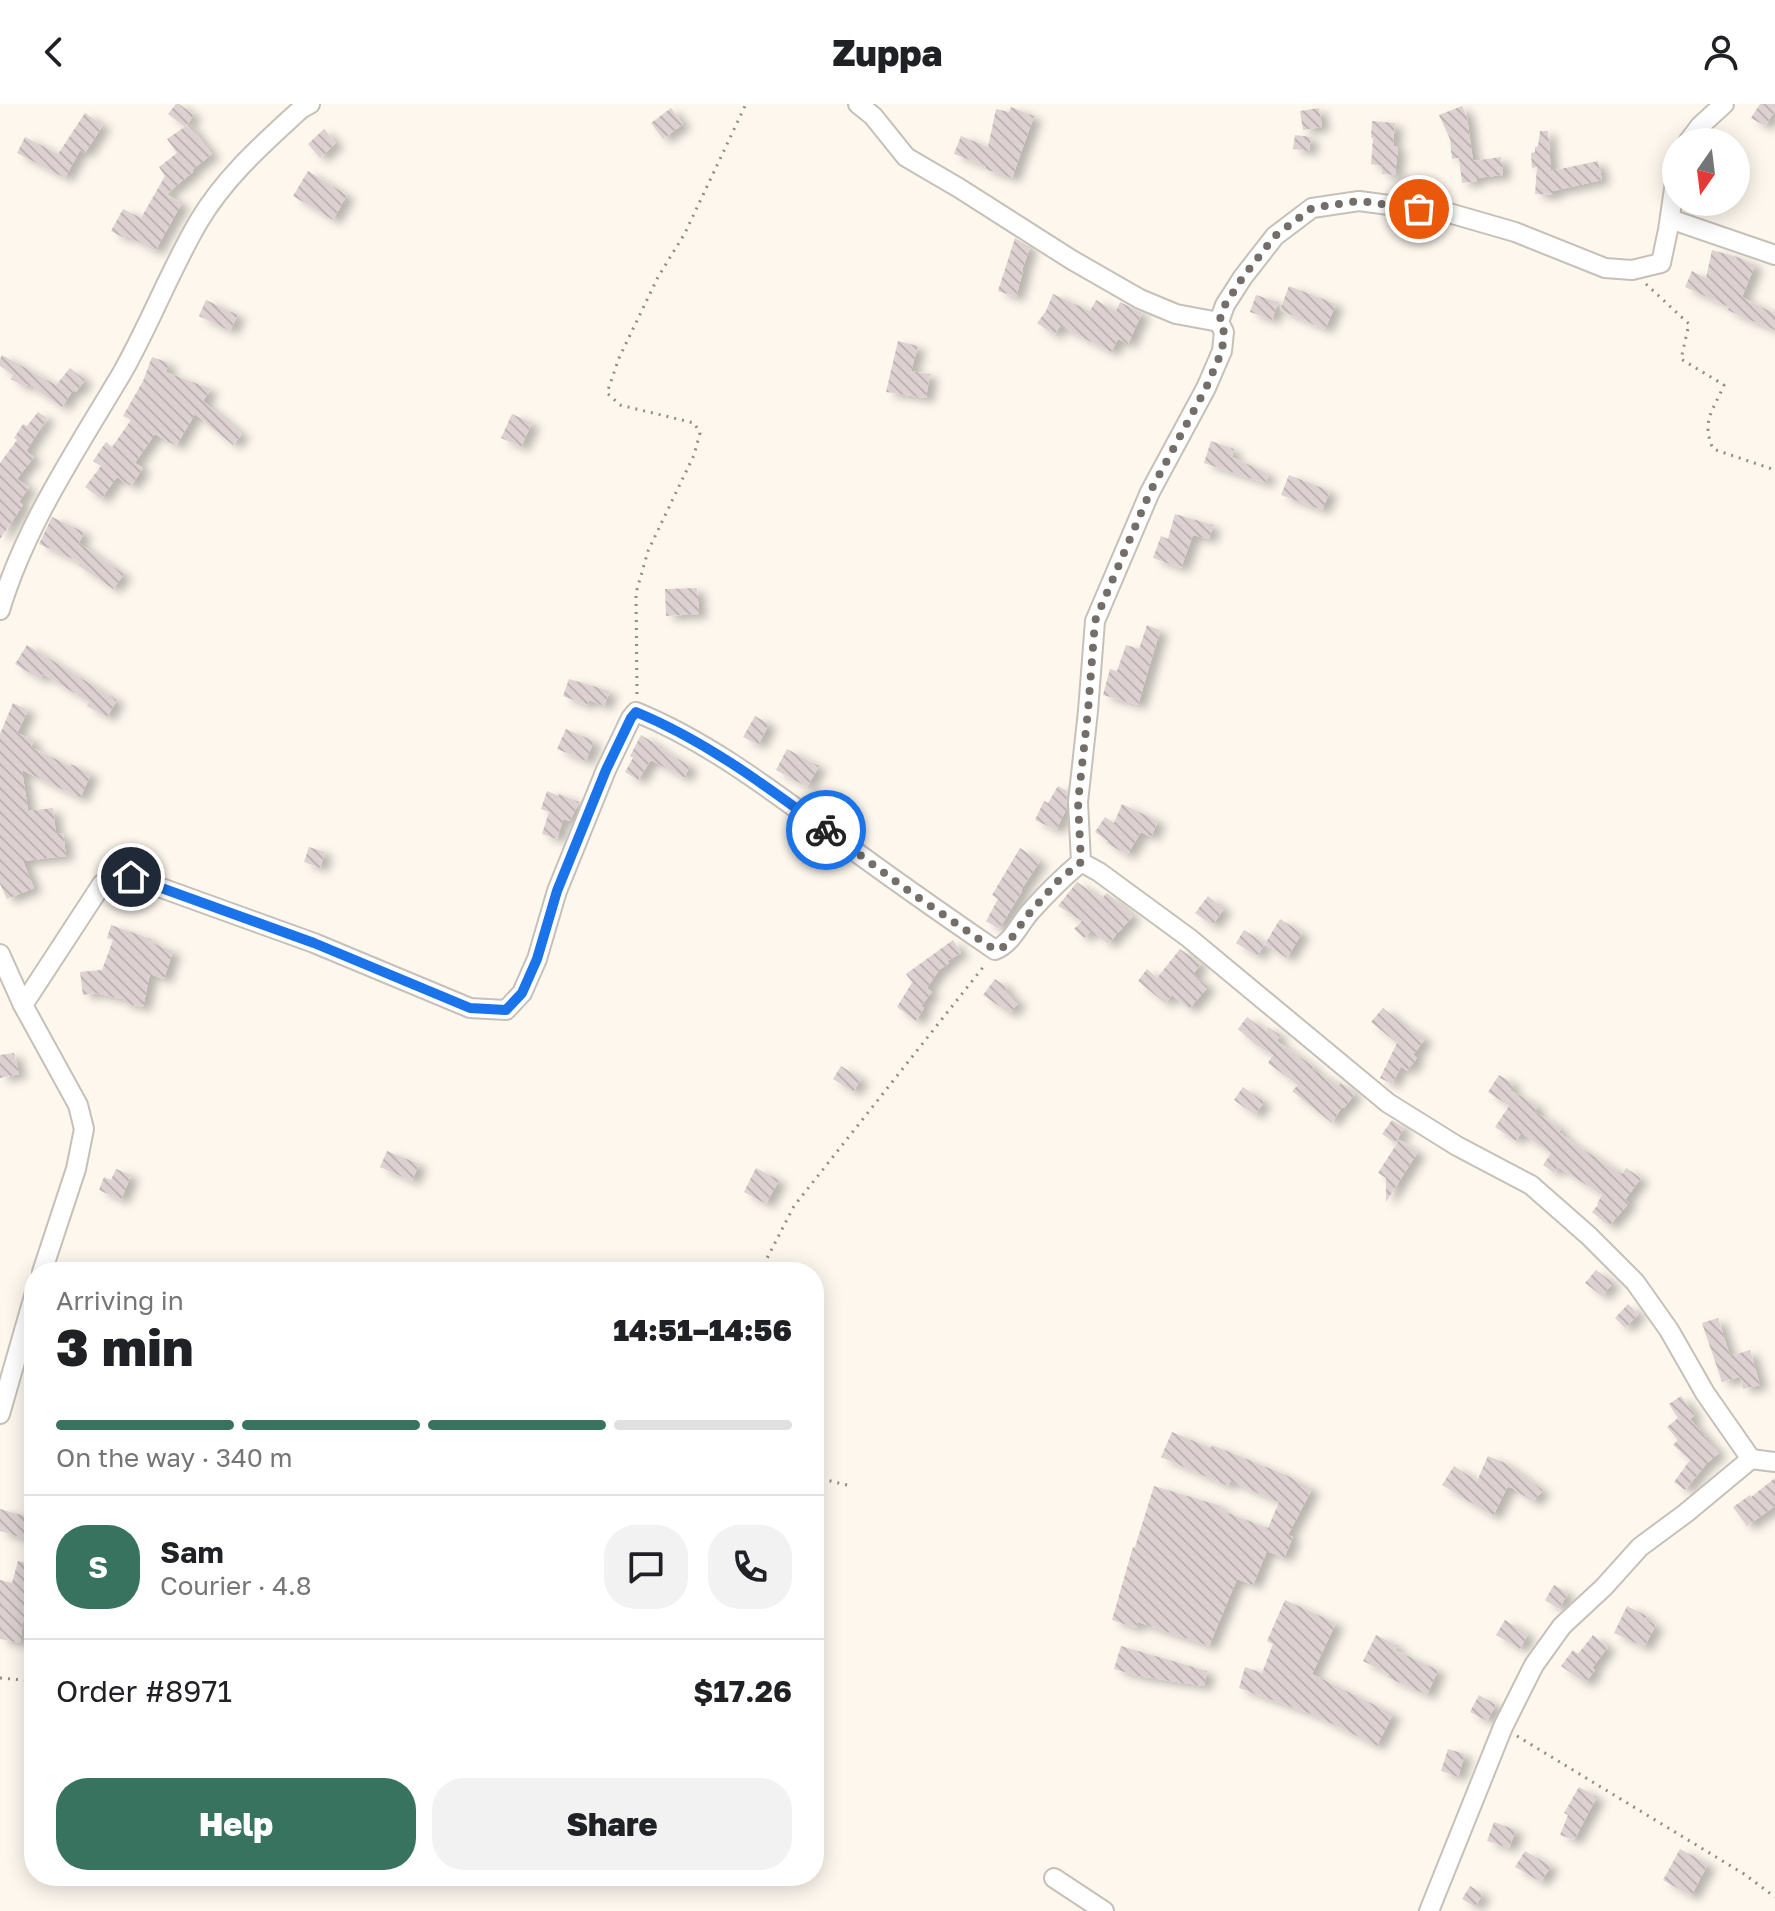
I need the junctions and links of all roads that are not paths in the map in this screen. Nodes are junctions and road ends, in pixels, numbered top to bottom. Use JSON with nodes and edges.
{"nodes":[{"id":1,"x":310,"y":104,"type":"edge"},
{"id":2,"x":858,"y":104,"type":"edge"},
{"id":3,"x":1724,"y":104,"type":"edge"},
{"id":4,"x":1698,"y":128,"type":"edge"},
{"id":5,"x":1670,"y":216,"type":"edge"},
{"id":6,"x":1670,"y":219,"type":"junction"},
{"id":7,"x":1775,"y":255,"type":"edge"},
{"id":8,"x":1219,"y":322,"type":"junction"},
{"id":9,"x":4,"y":576,"type":"edge"},
{"id":10,"x":0,"y":610,"type":"edge"},
{"id":11,"x":1081,"y":862,"type":"junction"},
{"id":12,"x":0,"y":954,"type":"edge"},
{"id":13,"x":23,"y":1005,"type":"junction"},
{"id":14,"x":45,"y":1262,"type":"edge"},
{"id":15,"x":24,"y":1331,"type":"edge"},
{"id":16,"x":0,"y":1414,"type":"edge"},
{"id":17,"x":1751,"y":1459,"type":"junction"},
{"id":18,"x":1775,"y":1462,"type":"edge"},
{"id":19,"x":1054,"y":1878,"type":"dead end"},
{"id":20,"x":1104,"y":1911,"type":"edge"},
{"id":21,"x":1429,"y":1911,"type":"edge"}],
"edges":[{"from":1,"to":9,"type":"street"},
{"from":2,"to":8,"type":"street"},
{"from":3,"to":4,"type":"street"},
{"from":5,"to":6,"type":"street"},
{"from":6,"to":7,"type":"street"},
{"from":6,"to":8,"type":"street"},
{"from":8,"to":11,"type":"street"},
{"from":9,"to":10,"type":"street"},
{"from":11,"to":13,"type":"street"},
{"from":11,"to":17,"type":"street"},
{"from":12,"to":13,"type":"street"},
{"from":13,"to":14,"type":"street"},
{"from":15,"to":16,"type":"street"},
{"from":17,"to":18,"type":"street"},
{"from":17,"to":21,"type":"street"},
{"from":19,"to":20,"type":"street"}]}
